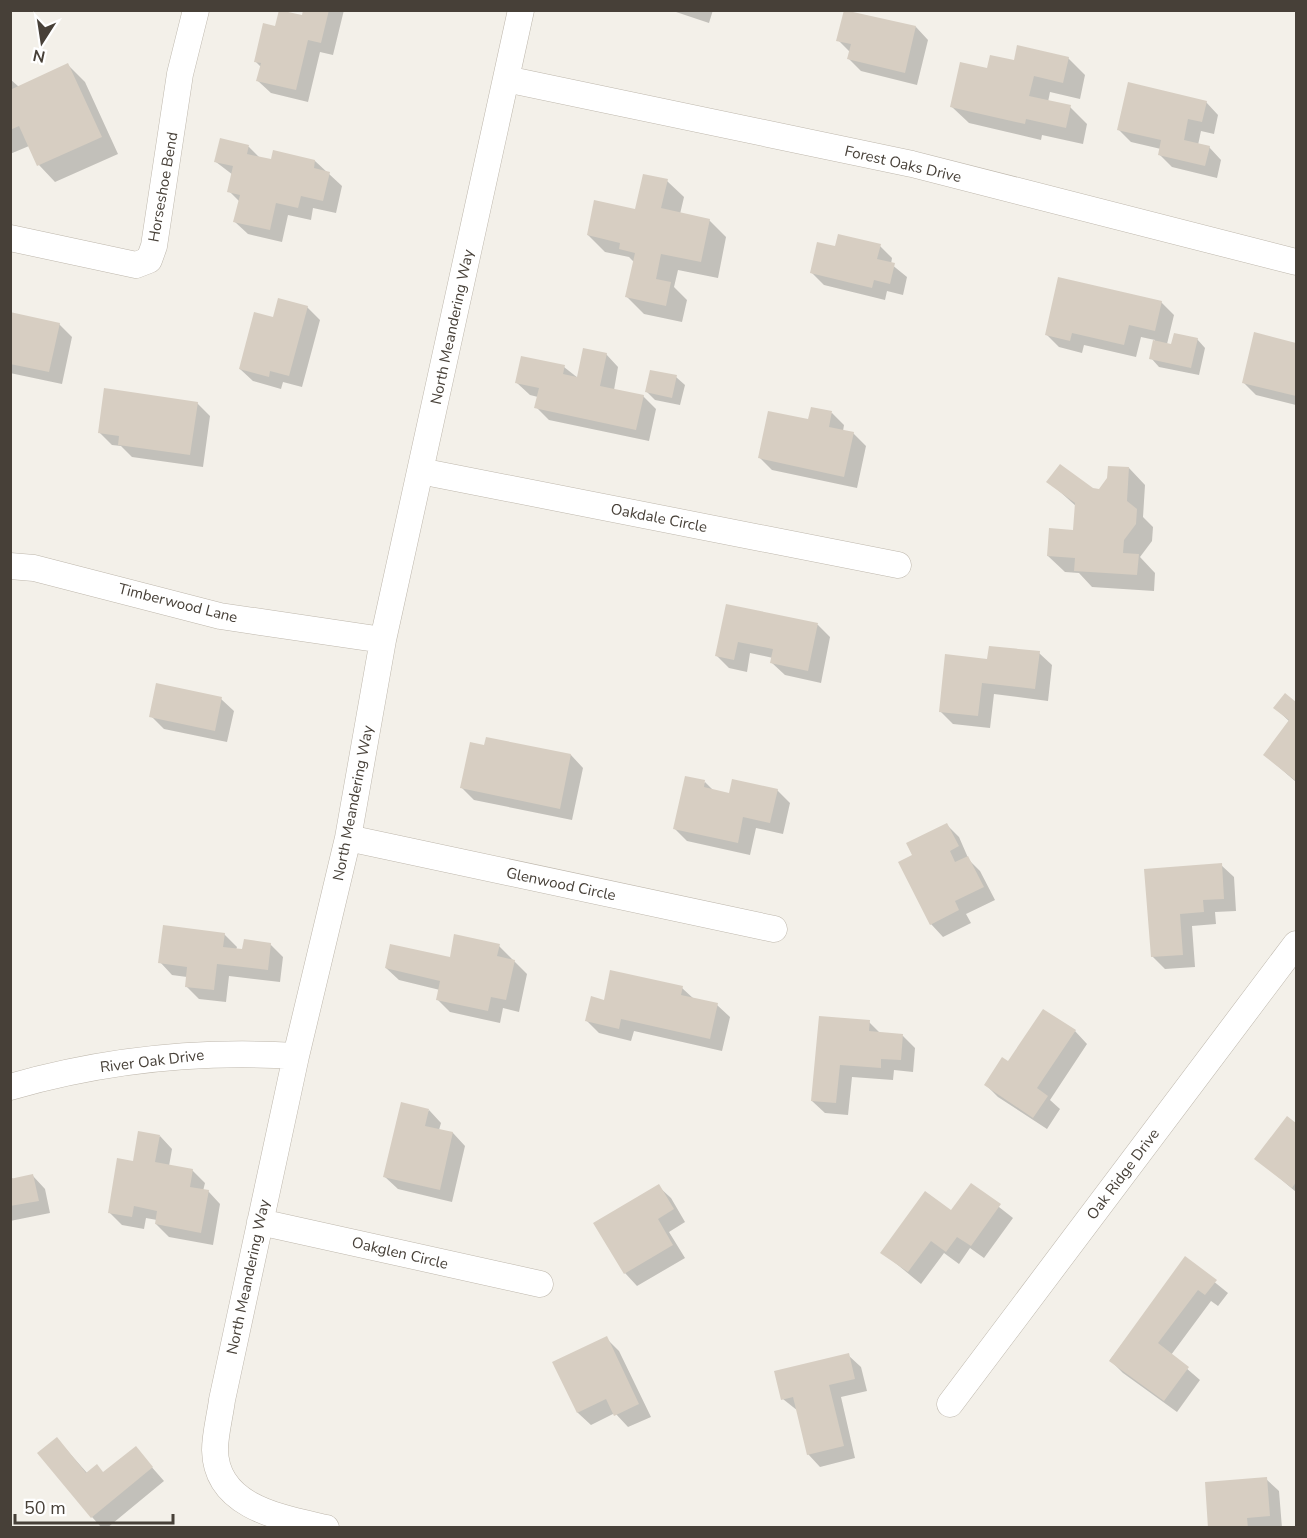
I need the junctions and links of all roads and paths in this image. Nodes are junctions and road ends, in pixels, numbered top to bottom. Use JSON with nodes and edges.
{"nodes":[{"id":1,"x":196,"y":10,"type":"edge"},
{"id":2,"x":521,"y":10,"type":"edge"},
{"id":3,"x":506,"y":79,"type":"junction"},
{"id":4,"x":10,"y":238,"type":"edge"},
{"id":5,"x":1296,"y":262,"type":"edge"},
{"id":6,"x":420,"y":471,"type":"junction"},
{"id":7,"x":898,"y":565,"type":"dead end"},
{"id":8,"x":10,"y":567,"type":"edge"},
{"id":9,"x":383,"y":640,"type":"junction"},
{"id":10,"x":348,"y":838,"type":"junction"},
{"id":11,"x":774,"y":929,"type":"dead end"},
{"id":12,"x":1296,"y":944,"type":"edge"},
{"id":13,"x":296,"y":1056,"type":"junction"},
{"id":14,"x":10,"y":1087,"type":"edge"},
{"id":15,"x":260,"y":1222,"type":"junction"},
{"id":16,"x":540,"y":1284,"type":"dead end"},
{"id":17,"x":950,"y":1404,"type":"dead end"},
{"id":18,"x":326,"y":1527,"type":"edge"}],
"edges":[{"from":1,"to":4,"type":"street","name":"Horseshoe Bend"},
{"from":2,"to":3,"type":"street","name":"North Meandering Way"},
{"from":3,"to":5,"type":"street","name":"Forest Oaks Drive"},
{"from":3,"to":6,"type":"street","name":"North Meandering Way"},
{"from":6,"to":7,"type":"street","name":"Oakdale Circle"},
{"from":6,"to":9,"type":"street","name":"North Meandering Way"},
{"from":8,"to":9,"type":"street","name":"Timberwood Lane"},
{"from":9,"to":10,"type":"street","name":"North Meandering Way"},
{"from":10,"to":11,"type":"street","name":"Glenwood Circle"},
{"from":10,"to":13,"type":"street","name":"North Meandering Way"},
{"from":12,"to":17,"type":"street","name":"Oak Ridge Drive"},
{"from":13,"to":14,"type":"street","name":"River Oak Drive"},
{"from":13,"to":15,"type":"street","name":"North Meandering Way"},
{"from":15,"to":16,"type":"street","name":"Oakglen Circle"},
{"from":15,"to":18,"type":"street","name":"North Meandering Way"}]}
